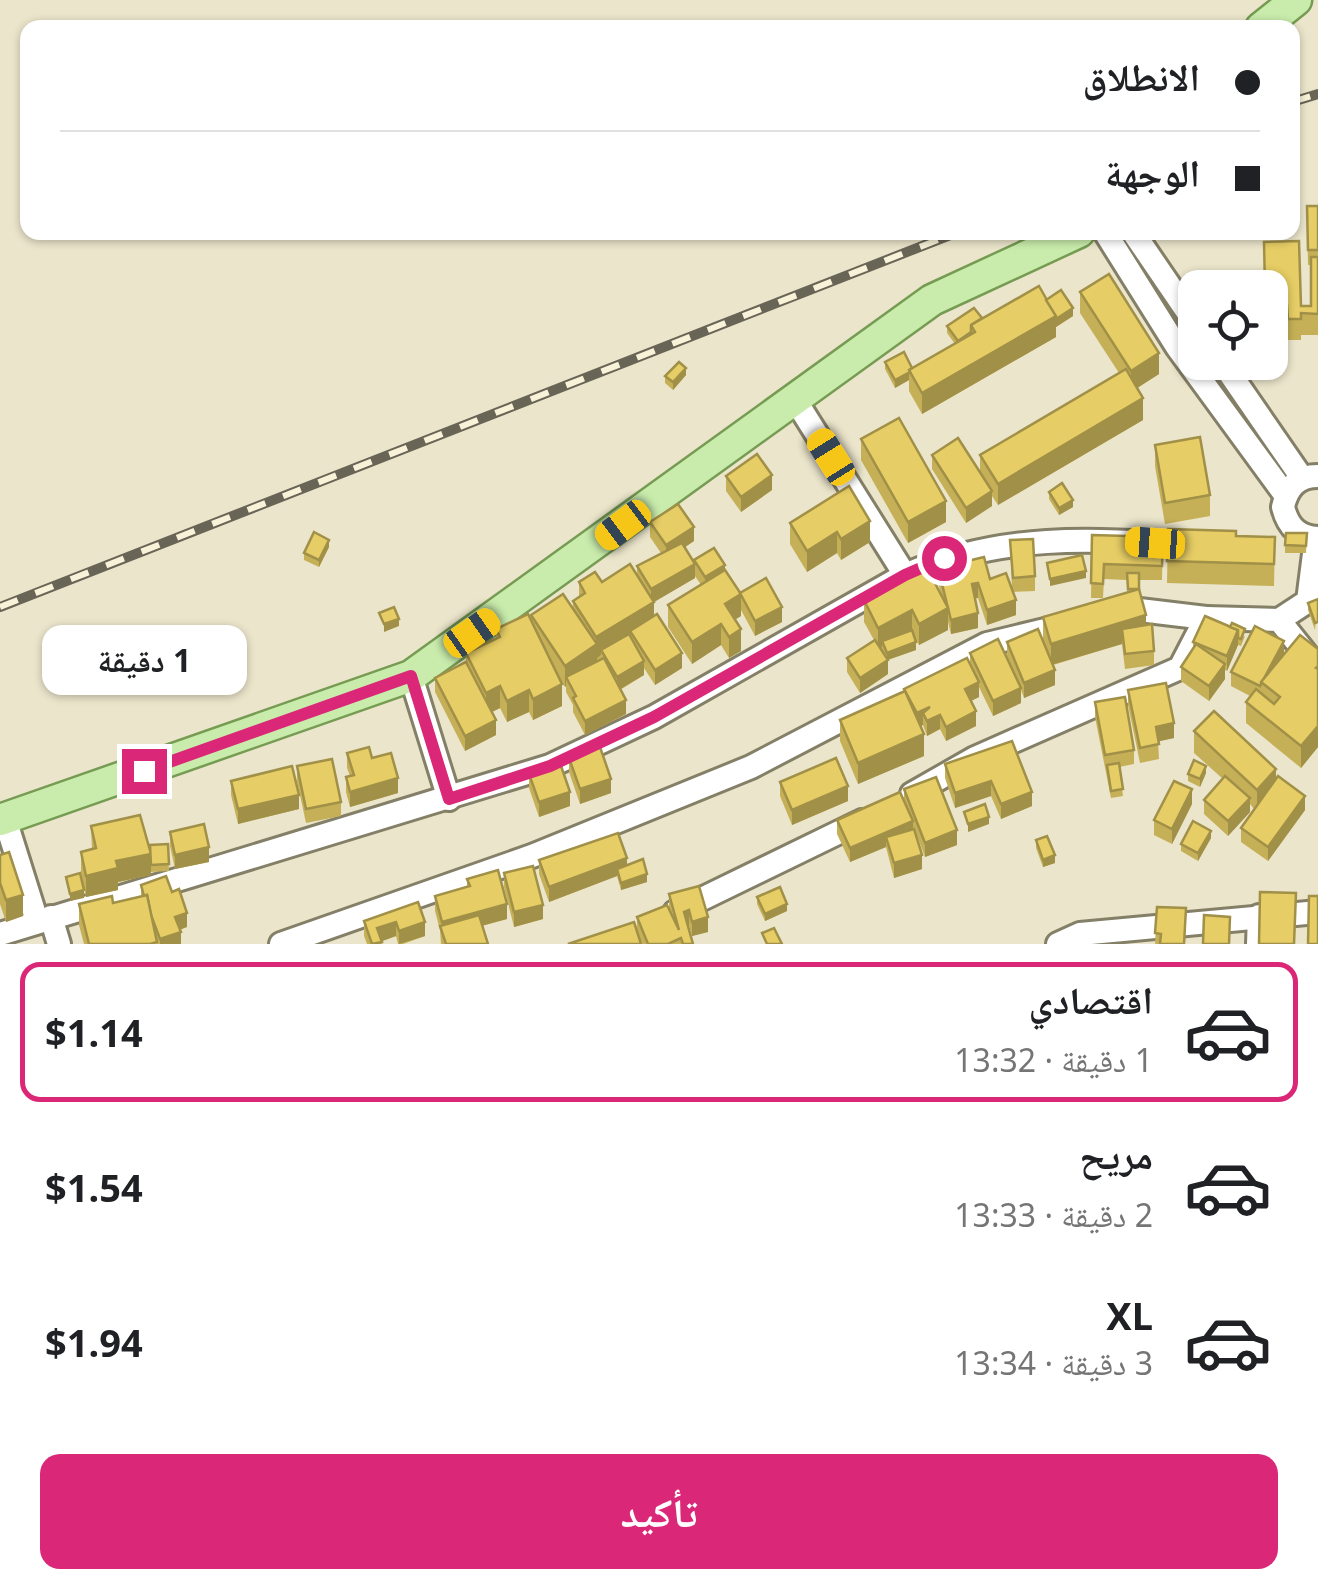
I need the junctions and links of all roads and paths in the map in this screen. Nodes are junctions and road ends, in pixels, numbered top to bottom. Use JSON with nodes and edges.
{"nodes":[{"id":1,"x":1296,"y":0,"type":"edge"},
{"id":2,"x":1271,"y":20,"type":"edge"},
{"id":3,"x":1062,"y":240,"type":"edge"},
{"id":4,"x":1109,"y":240,"type":"edge"},
{"id":5,"x":1138,"y":240,"type":"edge"},
{"id":6,"x":1178,"y":298,"type":"edge"},
{"id":7,"x":1236,"y":380,"type":"edge"},
{"id":8,"x":794,"y":398,"type":"junction"},
{"id":9,"x":1310,"y":477,"type":"edge"},
{"id":10,"x":1286,"y":496,"type":"junction"},
{"id":11,"x":1312,"y":537,"type":"edge"},
{"id":12,"x":1218,"y":548,"type":"edge"},
{"id":13,"x":1272,"y":548,"type":"edge"},
{"id":14,"x":905,"y":575,"type":"junction"},
{"id":15,"x":1206,"y":618,"type":"junction"},
{"id":16,"x":1279,"y":620,"type":"junction"},
{"id":17,"x":1318,"y":669,"type":"edge"},
{"id":18,"x":411,"y":676,"type":"junction"},
{"id":19,"x":449,"y":799,"type":"junction"},
{"id":20,"x":2,"y":819,"type":"edge"},
{"id":21,"x":1318,"y":912,"type":"edge"},
{"id":22,"x":1259,"y":916,"type":"junction"},
{"id":23,"x":662,"y":918,"type":"edge"},
{"id":24,"x":44,"y":919,"type":"junction"},
{"id":25,"x":0,"y":934,"type":"edge"},
{"id":26,"x":1166,"y":934,"type":"edge"},
{"id":27,"x":59,"y":944,"type":"edge"},
{"id":28,"x":281,"y":944,"type":"edge"},
{"id":29,"x":1058,"y":944,"type":"edge"},
{"id":30,"x":1258,"y":944,"type":"edge"}],
"edges":[{"from":1,"to":2,"type":"main road"},
{"from":3,"to":8,"type":"main road"},
{"from":4,"to":10,"type":"street"},
{"from":5,"to":6,"type":"street"},
{"from":7,"to":9,"type":"street"},
{"from":8,"to":14,"type":"street"},
{"from":8,"to":18,"type":"main road"},
{"from":9,"to":10,"type":"street"},
{"from":10,"to":11,"type":"street"},
{"from":11,"to":13,"type":"street"},
{"from":11,"to":16,"type":"street"},
{"from":12,"to":14,"type":"street"},
{"from":14,"to":19,"type":"street"},
{"from":15,"to":16,"type":"street"},
{"from":15,"to":23,"type":"street"},
{"from":15,"to":28,"type":"street"},
{"from":16,"to":17,"type":"street"},
{"from":18,"to":19,"type":"street"},
{"from":18,"to":20,"type":"main road"},
{"from":19,"to":24,"type":"street"},
{"from":20,"to":24,"type":"street"},
{"from":21,"to":22,"type":"street"},
{"from":22,"to":26,"type":"street"},
{"from":22,"to":30,"type":"street"},
{"from":24,"to":25,"type":"street"},
{"from":24,"to":27,"type":"street"},
{"from":26,"to":29,"type":"street"}]}
